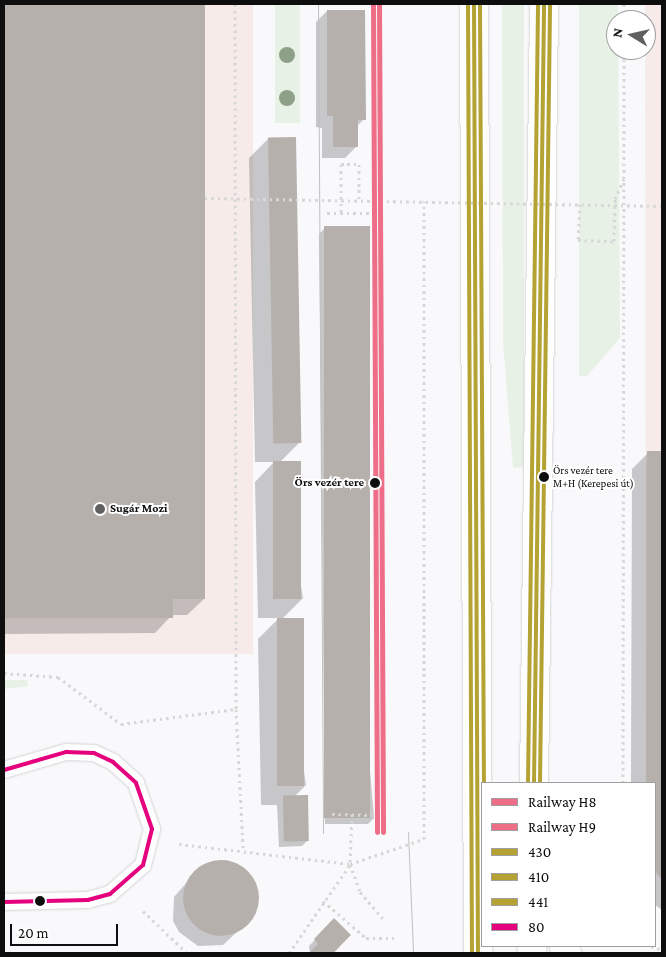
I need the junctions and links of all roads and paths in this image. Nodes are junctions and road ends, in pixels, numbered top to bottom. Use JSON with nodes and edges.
{"nodes":[{"id":1,"x":235,"y":4,"type":"edge"},
{"id":2,"x":474,"y":4,"type":"edge"},
{"id":3,"x":544,"y":4,"type":"edge"},
{"id":4,"x":624,"y":60,"type":"edge"},
{"id":5,"x":624,"y":179,"type":"junction"},
{"id":6,"x":205,"y":198,"type":"dead end"},
{"id":7,"x":341,"y":199,"type":"junction"},
{"id":8,"x":360,"y":200,"type":"junction"},
{"id":9,"x":424,"y":201,"type":"junction"},
{"id":10,"x":580,"y":204,"type":"junction"},
{"id":11,"x":662,"y":206,"type":"edge"},
{"id":12,"x":341,"y":212,"type":"junction"},
{"id":13,"x":326,"y":213,"type":"dead end"},
{"id":14,"x":370,"y":213,"type":"dead end"},
{"id":15,"x":4,"y":673,"type":"edge"},
{"id":16,"x":236,"y":709,"type":"junction"},
{"id":17,"x":4,"y":770,"type":"edge"},
{"id":18,"x":534,"y":782,"type":"edge"},
{"id":19,"x":623,"y":782,"type":"edge"},
{"id":20,"x":332,"y":814,"type":"dead end"},
{"id":21,"x":352,"y":814,"type":"junction"},
{"id":22,"x":372,"y":815,"type":"dead end"},
{"id":23,"x":179,"y":844,"type":"dead end"},
{"id":24,"x":243,"y":849,"type":"junction"},
{"id":25,"x":350,"y":864,"type":"junction"},
{"id":26,"x":323,"y":901,"type":"junction"},
{"id":27,"x":4,"y":902,"type":"edge"},
{"id":28,"x":143,"y":911,"type":"dead end"},
{"id":29,"x":384,"y":920,"type":"dead end"},
{"id":30,"x":396,"y":938,"type":"dead end"},
{"id":31,"x":187,"y":953,"type":"edge"},
{"id":32,"x":289,"y":953,"type":"edge"},
{"id":33,"x":478,"y":953,"type":"edge"}],
"edges":[{"from":1,"to":16,"type":"path"},
{"from":2,"to":33,"type":"main road"},
{"from":3,"to":18,"type":"main road"},
{"from":4,"to":5,"type":"path"},
{"from":5,"to":10,"type":"path"},
{"from":5,"to":19,"type":"path"},
{"from":6,"to":7,"type":"path","bridge":true},
{"from":7,"to":8,"type":"path","bridge":true},
{"from":7,"to":8,"type":"path"},
{"from":7,"to":12,"type":"path"},
{"from":8,"to":9,"type":"path","bridge":true},
{"from":9,"to":10,"type":"path","bridge":true},
{"from":9,"to":25,"type":"path"},
{"from":10,"to":11,"type":"path","bridge":true},
{"from":12,"to":13,"type":"path"},
{"from":12,"to":14,"type":"path"},
{"from":15,"to":16,"type":"path"},
{"from":16,"to":24,"type":"path"},
{"from":17,"to":27,"type":"lane"},
{"from":20,"to":21,"type":"path"},
{"from":21,"to":22,"type":"path"},
{"from":21,"to":25,"type":"path"},
{"from":23,"to":24,"type":"path"},
{"from":24,"to":25,"type":"path"},
{"from":25,"to":26,"type":"path"},
{"from":25,"to":29,"type":"path"},
{"from":26,"to":30,"type":"path"},
{"from":26,"to":32,"type":"path"},
{"from":28,"to":31,"type":"path"}]}
